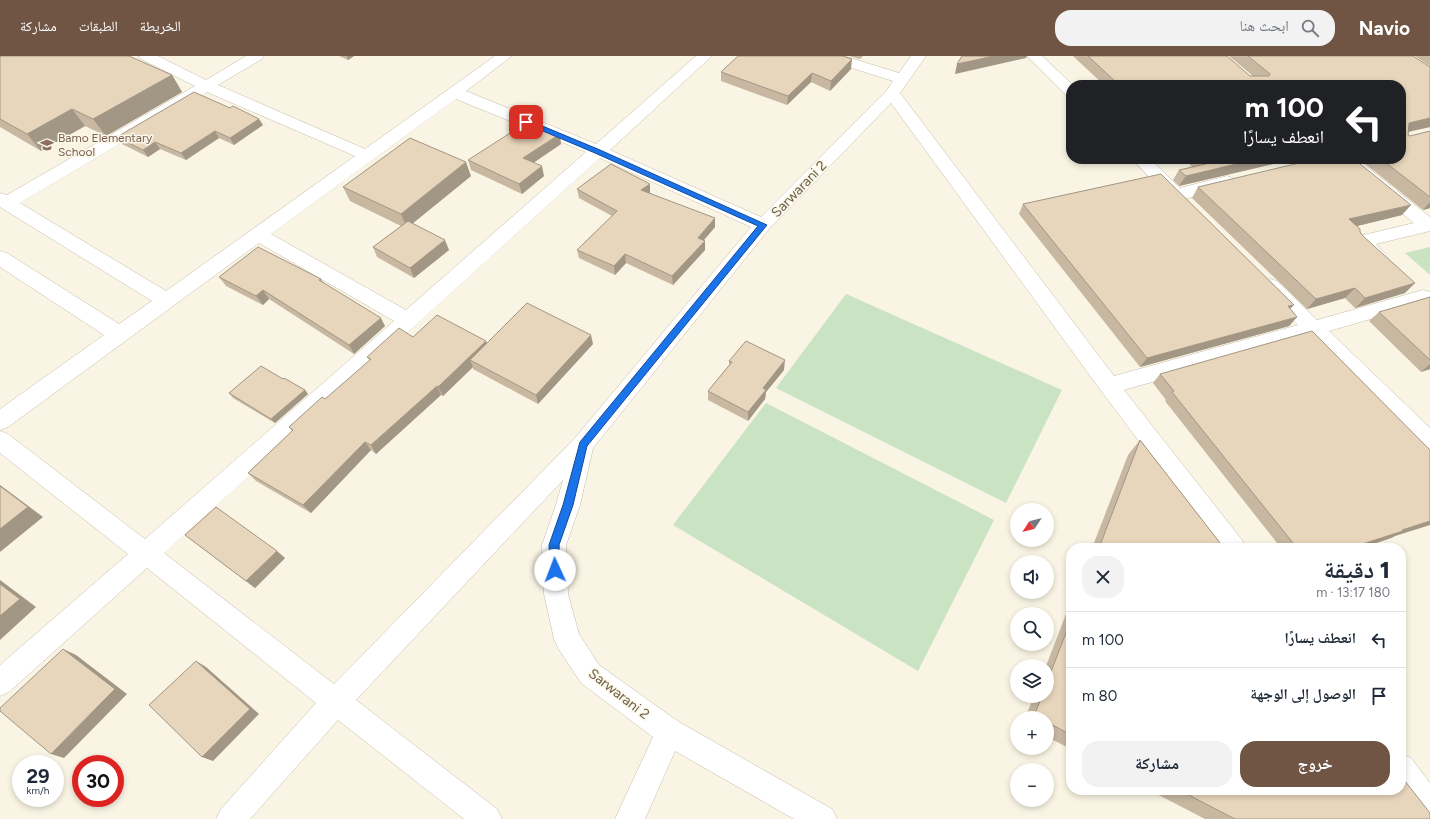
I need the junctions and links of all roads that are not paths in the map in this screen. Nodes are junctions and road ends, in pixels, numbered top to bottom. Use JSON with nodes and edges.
{"nodes":[{"id":1,"x":146,"y":56,"type":"edge"},
{"id":2,"x":257,"y":56,"type":"edge"},
{"id":3,"x":505,"y":56,"type":"edge"},
{"id":4,"x":704,"y":56,"type":"edge"},
{"id":5,"x":830,"y":56,"type":"edge"},
{"id":6,"x":919,"y":56,"type":"edge"},
{"id":7,"x":1034,"y":56,"type":"edge"},
{"id":8,"x":207,"y":86,"type":"junction"},
{"id":9,"x":896,"y":86,"type":"junction"},
{"id":10,"x":1066,"y":87,"type":"edge"},
{"id":11,"x":454,"y":92,"type":"junction"},
{"id":12,"x":598,"y":151,"type":"junction"},
{"id":13,"x":368,"y":156,"type":"junction"},
{"id":14,"x":1145,"y":164,"type":"edge"},
{"id":15,"x":1352,"y":164,"type":"edge"},
{"id":16,"x":1245,"y":178,"type":"edge"},
{"id":17,"x":1176,"y":194,"type":"junction"},
{"id":18,"x":4,"y":201,"type":"edge"},
{"id":19,"x":1193,"y":211,"type":"edge"},
{"id":20,"x":763,"y":225,"type":"junction"},
{"id":21,"x":1429,"y":225,"type":"edge"},
{"id":22,"x":258,"y":235,"type":"junction"},
{"id":23,"x":2,"y":261,"type":"edge"},
{"id":24,"x":1389,"y":266,"type":"edge"},
{"id":25,"x":1256,"y":272,"type":"edge"},
{"id":26,"x":1406,"y":282,"type":"edge"},
{"id":27,"x":1426,"y":300,"type":"edge"},
{"id":28,"x":167,"y":301,"type":"junction"},
{"id":29,"x":408,"y":320,"type":"junction"},
{"id":30,"x":1313,"y":328,"type":"junction"},
{"id":31,"x":120,"y":335,"type":"junction"},
{"id":32,"x":1109,"y":386,"type":"junction"},
{"id":33,"x":0,"y":421,"type":"edge"},
{"id":34,"x":0,"y":440,"type":"edge"},
{"id":35,"x":1430,"y":442,"type":"edge"},
{"id":36,"x":583,"y":444,"type":"junction"},
{"id":37,"x":1229,"y":543,"type":"edge"},
{"id":38,"x":146,"y":553,"type":"junction"},
{"id":39,"x":0,"y":683,"type":"edge"},
{"id":40,"x":336,"y":700,"type":"junction"},
{"id":41,"x":669,"y":732,"type":"junction"},
{"id":42,"x":1406,"y":775,"type":"edge"},
{"id":43,"x":1430,"y":806,"type":"edge"},
{"id":44,"x":231,"y":819,"type":"edge"},
{"id":45,"x":487,"y":819,"type":"edge"},
{"id":46,"x":630,"y":819,"type":"edge"},
{"id":47,"x":822,"y":819,"type":"edge"}],
"edges":[{"from":1,"to":8,"type":"street"},
{"from":2,"to":8,"type":"street"},
{"from":3,"to":11,"type":"street"},
{"from":4,"to":12,"type":"street"},
{"from":5,"to":9,"type":"street"},
{"from":6,"to":9,"type":"street","name":"Sarwarani 2"},
{"from":7,"to":10,"type":"street"},
{"from":8,"to":13,"type":"street"},
{"from":8,"to":18,"type":"street"},
{"from":9,"to":20,"type":"street","name":"Sarwarani 2"},
{"from":9,"to":32,"type":"street"},
{"from":11,"to":12,"type":"street"},
{"from":11,"to":13,"type":"street"},
{"from":12,"to":20,"type":"street"},
{"from":12,"to":29,"type":"street"},
{"from":13,"to":22,"type":"street"},
{"from":14,"to":17,"type":"street"},
{"from":15,"to":21,"type":"street"},
{"from":16,"to":17,"type":"street"},
{"from":17,"to":19,"type":"street"},
{"from":18,"to":28,"type":"street"},
{"from":20,"to":36,"type":"street","name":"Sarwarani 2"},
{"from":21,"to":24,"type":"street"},
{"from":22,"to":28,"type":"street"},
{"from":22,"to":29,"type":"street"},
{"from":23,"to":31,"type":"street"},
{"from":25,"to":30,"type":"street"},
{"from":26,"to":27,"type":"street"},
{"from":27,"to":30,"type":"street"},
{"from":28,"to":31,"type":"street"},
{"from":29,"to":38,"type":"street"},
{"from":30,"to":32,"type":"street"},
{"from":30,"to":35,"type":"street"},
{"from":31,"to":33,"type":"street"},
{"from":32,"to":37,"type":"street"},
{"from":34,"to":38,"type":"street"},
{"from":36,"to":40,"type":"street"},
{"from":36,"to":41,"type":"street","name":"Sarwarani 2"},
{"from":38,"to":39,"type":"street"},
{"from":38,"to":40,"type":"street"},
{"from":40,"to":44,"type":"street"},
{"from":40,"to":45,"type":"street"},
{"from":41,"to":46,"type":"street"},
{"from":41,"to":47,"type":"street","name":"Sarwarani 2"},
{"from":42,"to":43,"type":"street"}]}
